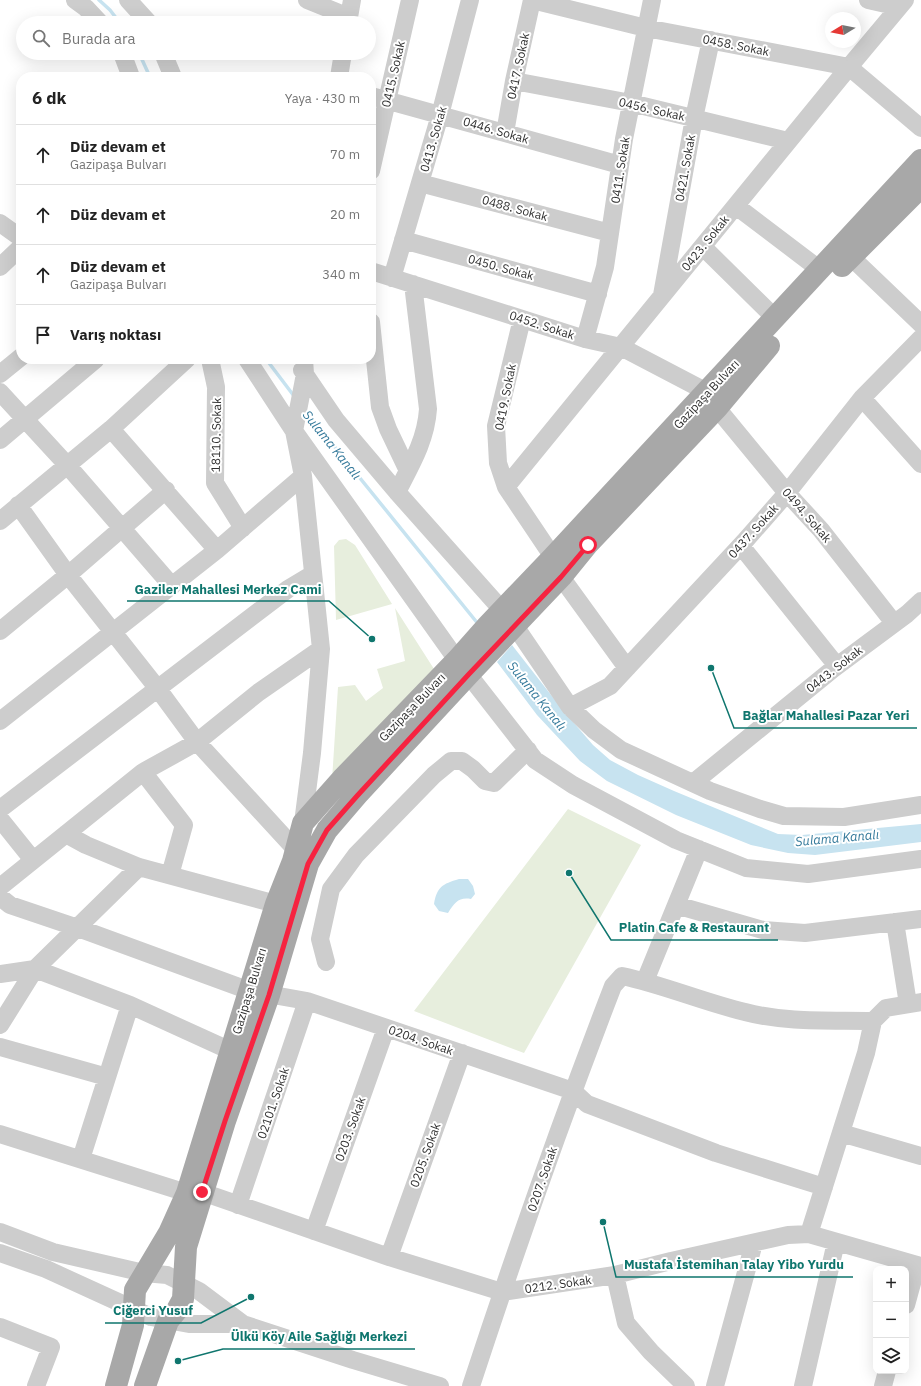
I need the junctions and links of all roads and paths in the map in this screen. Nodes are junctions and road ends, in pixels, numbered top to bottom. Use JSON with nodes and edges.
{"nodes":[{"id":1,"x":75,"y":0,"type":"edge"},
{"id":2,"x":128,"y":0,"type":"edge"},
{"id":3,"x":307,"y":0,"type":"edge"},
{"id":4,"x":410,"y":0,"type":"edge"},
{"id":5,"x":470,"y":0,"type":"edge"},
{"id":6,"x":532,"y":0,"type":"edge"},
{"id":7,"x":652,"y":0,"type":"edge"},
{"id":8,"x":868,"y":0,"type":"edge"},
{"id":9,"x":902,"y":4,"type":"edge"},
{"id":10,"x":350,"y":13,"type":"edge"},
{"id":11,"x":93,"y":16,"type":"edge"},
{"id":12,"x":143,"y":16,"type":"edge"},
{"id":13,"x":646,"y":28,"type":"junction"},
{"id":14,"x":711,"y":40,"type":"junction"},
{"id":15,"x":125,"y":60,"type":"edge"},
{"id":16,"x":166,"y":60,"type":"edge"},
{"id":17,"x":342,"y":60,"type":"edge"},
{"id":18,"x":849,"y":67,"type":"junction"},
{"id":19,"x":129,"y":72,"type":"edge"},
{"id":20,"x":171,"y":72,"type":"edge"},
{"id":21,"x":340,"y":72,"type":"edge"},
{"id":22,"x":514,"y":81,"type":"junction"},
{"id":23,"x":379,"y":98,"type":"edge"},
{"id":24,"x":631,"y":103,"type":"junction"},
{"id":25,"x":440,"y":115,"type":"junction"},
{"id":26,"x":694,"y":118,"type":"junction"},
{"id":27,"x":376,"y":125,"type":"edge"},
{"id":28,"x":921,"y":128,"type":"edge"},
{"id":29,"x":504,"y":133,"type":"junction"},
{"id":30,"x":788,"y":142,"type":"junction"},
{"id":31,"x":921,"y":160,"type":"edge"},
{"id":32,"x":620,"y":165,"type":"junction"},
{"id":33,"x":420,"y":183,"type":"junction"},
{"id":34,"x":921,"y":187,"type":"edge"},
{"id":35,"x":736,"y":206,"type":"junction"},
{"id":36,"x":0,"y":223,"type":"edge"},
{"id":37,"x":610,"y":233,"type":"junction"},
{"id":38,"x":16,"y":234,"type":"edge"},
{"id":39,"x":403,"y":240,"type":"junction"},
{"id":40,"x":703,"y":247,"type":"junction"},
{"id":41,"x":16,"y":252,"type":"edge"},
{"id":42,"x":851,"y":257,"type":"junction"},
{"id":43,"x":0,"y":267,"type":"edge"},
{"id":44,"x":819,"y":269,"type":"junction"},
{"id":45,"x":376,"y":273,"type":"edge"},
{"id":46,"x":392,"y":278,"type":"junction"},
{"id":47,"x":413,"y":284,"type":"junction"},
{"id":48,"x":598,"y":294,"type":"junction"},
{"id":49,"x":662,"y":297,"type":"junction"},
{"id":50,"x":775,"y":318,"type":"junction"},
{"id":51,"x":522,"y":319,"type":"junction"},
{"id":52,"x":921,"y":324,"type":"edge"},
{"id":53,"x":921,"y":338,"type":"edge"},
{"id":54,"x":585,"y":339,"type":"junction"},
{"id":55,"x":621,"y":347,"type":"junction"},
{"id":56,"x":16,"y":361,"type":"edge"},
{"id":57,"x":90,"y":364,"type":"edge"},
{"id":58,"x":182,"y":364,"type":"edge"},
{"id":59,"x":211,"y":364,"type":"edge"},
{"id":60,"x":250,"y":364,"type":"edge"},
{"id":61,"x":375,"y":364,"type":"edge"},
{"id":62,"x":305,"y":367,"type":"edge"},
{"id":63,"x":0,"y":374,"type":"edge"},
{"id":64,"x":0,"y":392,"type":"edge"},
{"id":65,"x":862,"y":398,"type":"junction"},
{"id":66,"x":712,"y":400,"type":"junction"},
{"id":67,"x":24,"y":420,"type":"junction"},
{"id":68,"x":111,"y":429,"type":"junction"},
{"id":69,"x":294,"y":431,"type":"junction"},
{"id":70,"x":0,"y":440,"type":"edge"},
{"id":71,"x":921,"y":464,"type":"edge"},
{"id":72,"x":68,"y":466,"type":"junction"},
{"id":73,"x":408,"y":471,"type":"junction"},
{"id":74,"x":303,"y":476,"type":"junction"},
{"id":75,"x":506,"y":487,"type":"junction"},
{"id":76,"x":166,"y":490,"type":"junction"},
{"id":77,"x":398,"y":492,"type":"junction"},
{"id":78,"x":787,"y":493,"type":"junction"},
{"id":79,"x":18,"y":505,"type":"junction"},
{"id":80,"x":0,"y":521,"type":"edge"},
{"id":81,"x":122,"y":528,"type":"junction"},
{"id":82,"x":243,"y":528,"type":"junction"},
{"id":83,"x":741,"y":546,"type":"junction"},
{"id":84,"x":217,"y":550,"type":"junction"},
{"id":85,"x":557,"y":567,"type":"junction"},
{"id":86,"x":313,"y":574,"type":"junction"},
{"id":87,"x":68,"y":575,"type":"junction"},
{"id":88,"x":172,"y":586,"type":"junction"},
{"id":89,"x":921,"y":601,"type":"edge"},
{"id":90,"x":894,"y":623,"type":"junction"},
{"id":91,"x":503,"y":624,"type":"junction"},
{"id":92,"x":0,"y":631,"type":"edge"},
{"id":93,"x":113,"y":633,"type":"junction"},
{"id":94,"x":321,"y":649,"type":"junction"},
{"id":95,"x":470,"y":659,"type":"junction"},
{"id":96,"x":837,"y":666,"type":"junction"},
{"id":97,"x":627,"y":668,"type":"junction"},
{"id":98,"x":158,"y":688,"type":"junction"},
{"id":99,"x":570,"y":707,"type":"junction"},
{"id":100,"x":0,"y":721,"type":"edge"},
{"id":101,"x":197,"y":742,"type":"junction"},
{"id":102,"x":528,"y":750,"type":"junction"},
{"id":103,"x":143,"y":772,"type":"junction"},
{"id":104,"x":692,"y":783,"type":"junction"},
{"id":105,"x":921,"y":805,"type":"edge"},
{"id":106,"x":0,"y":809,"type":"edge"},
{"id":107,"x":0,"y":819,"type":"edge"},
{"id":108,"x":303,"y":823,"type":"junction"},
{"id":109,"x":66,"y":834,"type":"junction"},
{"id":110,"x":699,"y":849,"type":"junction"},
{"id":111,"x":296,"y":850,"type":"junction"},
{"id":112,"x":921,"y":859,"type":"edge"},
{"id":113,"x":33,"y":860,"type":"junction"},
{"id":114,"x":139,"y":867,"type":"junction"},
{"id":115,"x":170,"y":875,"type":"junction"},
{"id":116,"x":0,"y":887,"type":"edge"},
{"id":117,"x":0,"y":897,"type":"edge"},
{"id":118,"x":276,"y":904,"type":"junction"},
{"id":119,"x":676,"y":905,"type":"junction"},
{"id":120,"x":921,"y":919,"type":"edge"},
{"id":121,"x":895,"y":922,"type":"junction"},
{"id":122,"x":78,"y":928,"type":"junction"},
{"id":123,"x":326,"y":962,"type":"dead end"},
{"id":124,"x":35,"y":969,"type":"junction"},
{"id":125,"x":0,"y":974,"type":"edge"},
{"id":126,"x":645,"y":981,"type":"junction"},
{"id":127,"x":259,"y":993,"type":"junction"},
{"id":128,"x":307,"y":1001,"type":"junction"},
{"id":129,"x":914,"y":1003,"type":"edge"},
{"id":130,"x":130,"y":1005,"type":"junction"},
{"id":131,"x":873,"y":1021,"type":"junction"},
{"id":132,"x":0,"y":1025,"type":"edge"},
{"id":133,"x":386,"y":1028,"type":"junction"},
{"id":134,"x":0,"y":1047,"type":"edge"},
{"id":135,"x":231,"y":1051,"type":"junction"},
{"id":136,"x":462,"y":1054,"type":"junction"},
{"id":137,"x":108,"y":1077,"type":"junction"},
{"id":138,"x":573,"y":1091,"type":"junction"},
{"id":139,"x":841,"y":1133,"type":"junction"},
{"id":140,"x":0,"y":1134,"type":"edge"},
{"id":141,"x":920,"y":1152,"type":"edge"},
{"id":142,"x":82,"y":1159,"type":"junction"},
{"id":143,"x":824,"y":1187,"type":"junction"},
{"id":144,"x":195,"y":1193,"type":"junction"},
{"id":145,"x":238,"y":1205,"type":"junction"},
{"id":146,"x":314,"y":1231,"type":"junction"},
{"id":147,"x":0,"y":1232,"type":"edge"},
{"id":148,"x":809,"y":1234,"type":"junction"},
{"id":149,"x":836,"y":1242,"type":"junction"},
{"id":150,"x":754,"y":1243,"type":"junction"},
{"id":151,"x":0,"y":1253,"type":"edge"},
{"id":152,"x":389,"y":1257,"type":"junction"},
{"id":153,"x":919,"y":1266,"type":"edge"},
{"id":154,"x":144,"y":1273,"type":"junction"},
{"id":155,"x":615,"y":1275,"type":"junction"},
{"id":156,"x":183,"y":1284,"type":"junction"},
{"id":157,"x":502,"y":1292,"type":"junction"},
{"id":158,"x":907,"y":1302,"type":"edge"},
{"id":159,"x":133,"y":1308,"type":"junction"},
{"id":160,"x":168,"y":1321,"type":"junction"},
{"id":161,"x":243,"y":1324,"type":"junction"},
{"id":162,"x":0,"y":1327,"type":"edge"},
{"id":163,"x":886,"y":1374,"type":"edge"},
{"id":164,"x":36,"y":1386,"type":"edge"},
{"id":165,"x":116,"y":1386,"type":"edge"},
{"id":166,"x":145,"y":1386,"type":"edge"},
{"id":167,"x":440,"y":1386,"type":"edge"},
{"id":168,"x":471,"y":1386,"type":"edge"},
{"id":169,"x":686,"y":1386,"type":"edge"},
{"id":170,"x":716,"y":1386,"type":"edge"},
{"id":171,"x":803,"y":1386,"type":"edge"},
{"id":172,"x":883,"y":1386,"type":"edge"}],
"edges":[{"from":1,"to":11,"type":"street"},
{"from":2,"to":12,"type":"street"},
{"from":3,"to":10,"type":"street"},
{"from":4,"to":23,"type":"street","name":"0415. Sokak"},
{"from":5,"to":25,"type":"street","name":"0413. Sokak"},
{"from":6,"to":13,"type":"street","name":"0458. Sokak"},
{"from":6,"to":22,"type":"street","name":"0417. Sokak"},
{"from":7,"to":13,"type":"street","name":"0411. Sokak"},
{"from":8,"to":9,"type":"street"},
{"from":9,"to":18,"type":"street","name":"0423. Sokak"},
{"from":13,"to":14,"type":"street","name":"0458. Sokak"},
{"from":13,"to":24,"type":"street","name":"0411. Sokak"},
{"from":14,"to":18,"type":"street","name":"0458. Sokak"},
{"from":14,"to":26,"type":"street","name":"0421. Sokak"},
{"from":15,"to":19,"type":"street"},
{"from":16,"to":20,"type":"street"},
{"from":17,"to":21,"type":"street"},
{"from":18,"to":28,"type":"street","name":"0458. Sokak"},
{"from":18,"to":30,"type":"street","name":"0423. Sokak"},
{"from":22,"to":24,"type":"street","name":"0456. Sokak"},
{"from":22,"to":29,"type":"street","name":"0417. Sokak"},
{"from":23,"to":25,"type":"street","name":"0446. Sokak"},
{"from":23,"to":27,"type":"street","name":"0415. Sokak"},
{"from":24,"to":26,"type":"street","name":"0456. Sokak"},
{"from":24,"to":32,"type":"street","name":"0411. Sokak"},
{"from":25,"to":29,"type":"street","name":"0446. Sokak"},
{"from":25,"to":33,"type":"street","name":"0413. Sokak"},
{"from":26,"to":30,"type":"street","name":"0456. Sokak"},
{"from":26,"to":49,"type":"street","name":"0421. Sokak"},
{"from":29,"to":32,"type":"street","name":"0446. Sokak"},
{"from":30,"to":35,"type":"street","name":"0423. Sokak"},
{"from":31,"to":44,"type":"main road","name":"Gazipaşa Bulvarı"},
{"from":32,"to":37,"type":"street","name":"0411. Sokak"},
{"from":33,"to":37,"type":"street","name":"0488. Sokak"},
{"from":33,"to":39,"type":"street","name":"0413. Sokak"},
{"from":34,"to":42,"type":"main road","name":"Gazipaşa Bulvarı"},
{"from":35,"to":40,"type":"street","name":"0423. Sokak"},
{"from":35,"to":44,"type":"street"},
{"from":36,"to":38,"type":"street"},
{"from":37,"to":48,"type":"street","name":"0411. Sokak"},
{"from":39,"to":46,"type":"street","name":"0413. Sokak"},
{"from":39,"to":48,"type":"street","name":"0450. Sokak"},
{"from":40,"to":49,"type":"street","name":"0423. Sokak"},
{"from":40,"to":50,"type":"street"},
{"from":41,"to":43,"type":"street"},
{"from":42,"to":52,"type":"street"},
{"from":42,"to":66,"type":"main road","name":"Gazipaşa Bulvarı"},
{"from":44,"to":50,"type":"main road","name":"Gazipaşa Bulvarı"},
{"from":45,"to":46,"type":"street","name":"0452. Sokak"},
{"from":46,"to":47,"type":"street","name":"0452. Sokak"},
{"from":47,"to":51,"type":"street","name":"0452. Sokak"},
{"from":47,"to":73,"type":"street"},
{"from":48,"to":54,"type":"street","name":"0411. Sokak"},
{"from":49,"to":55,"type":"street","name":"0423. Sokak"},
{"from":50,"to":66,"type":"main road","name":"Gazipaşa Bulvarı"},
{"from":51,"to":54,"type":"street","name":"0452. Sokak"},
{"from":51,"to":75,"type":"street","name":"0419. Sokak"},
{"from":53,"to":65,"type":"street","name":"0437. Sokak"},
{"from":54,"to":55,"type":"street","name":"0452. Sokak"},
{"from":55,"to":66,"type":"street","name":"0452. Sokak"},
{"from":55,"to":75,"type":"street","name":"0423. Sokak"},
{"from":56,"to":63,"type":"street"},
{"from":57,"to":67,"type":"street"},
{"from":58,"to":68,"type":"street"},
{"from":59,"to":82,"type":"street","name":"18110. Sokak"},
{"from":60,"to":69,"type":"street"},
{"from":61,"to":73,"type":"street"},
{"from":62,"to":69,"type":"street"},
{"from":62,"to":77,"type":"street"},
{"from":64,"to":67,"type":"street"},
{"from":65,"to":71,"type":"street"},
{"from":65,"to":78,"type":"street","name":"0437. Sokak"},
{"from":66,"to":78,"type":"street","name":"0494. Sokak"},
{"from":66,"to":85,"type":"main road","name":"Gazipaşa Bulvarı"},
{"from":67,"to":70,"type":"street"},
{"from":67,"to":72,"type":"street"},
{"from":68,"to":72,"type":"street"},
{"from":68,"to":76,"type":"street"},
{"from":69,"to":74,"type":"street"},
{"from":69,"to":95,"type":"street"},
{"from":72,"to":79,"type":"street"},
{"from":72,"to":81,"type":"street"},
{"from":73,"to":77,"type":"street"},
{"from":74,"to":82,"type":"street"},
{"from":74,"to":86,"type":"street"},
{"from":75,"to":85,"type":"street","name":"0419. Sokak"},
{"from":76,"to":81,"type":"street"},
{"from":76,"to":84,"type":"street"},
{"from":77,"to":91,"type":"street"},
{"from":78,"to":83,"type":"street","name":"0437. Sokak"},
{"from":78,"to":90,"type":"street","name":"0494. Sokak"},
{"from":79,"to":80,"type":"street"},
{"from":79,"to":87,"type":"street"},
{"from":81,"to":87,"type":"street"},
{"from":81,"to":88,"type":"street"},
{"from":82,"to":84,"type":"street"},
{"from":83,"to":96,"type":"street"},
{"from":83,"to":97,"type":"street","name":"0437. Sokak"},
{"from":84,"to":88,"type":"street"},
{"from":85,"to":91,"type":"main road","name":"Gazipaşa Bulvarı"},
{"from":85,"to":97,"type":"street","name":"0419. Sokak"},
{"from":86,"to":94,"type":"street"},
{"from":86,"to":98,"type":"street"},
{"from":87,"to":92,"type":"street"},
{"from":87,"to":93,"type":"street"},
{"from":88,"to":93,"type":"street"},
{"from":89,"to":90,"type":"street","name":"0443. Sokak"},
{"from":90,"to":96,"type":"street","name":"0443. Sokak"},
{"from":91,"to":95,"type":"main road","name":"Gazipaşa Bulvarı"},
{"from":91,"to":99,"type":"street"},
{"from":93,"to":98,"type":"street"},
{"from":93,"to":100,"type":"street"},
{"from":94,"to":101,"type":"street"},
{"from":94,"to":108,"type":"street"},
{"from":95,"to":102,"type":"street"},
{"from":95,"to":108,"type":"main road","name":"Gazipaşa Bulvarı"},
{"from":95,"to":127,"type":"main road","name":"Gazipaşa Bulvarı"},
{"from":96,"to":104,"type":"street","name":"0443. Sokak"},
{"from":97,"to":99,"type":"street","name":"0437. Sokak"},
{"from":98,"to":101,"type":"street"},
{"from":98,"to":106,"type":"street"},
{"from":99,"to":104,"type":"street"},
{"from":101,"to":103,"type":"street"},
{"from":101,"to":111,"type":"street"},
{"from":102,"to":110,"type":"street"},
{"from":102,"to":123,"type":"street"},
{"from":103,"to":109,"type":"street"},
{"from":103,"to":115,"type":"street"},
{"from":104,"to":105,"type":"street"},
{"from":107,"to":113,"type":"street"},
{"from":108,"to":111,"type":"main road","name":"Gazipaşa Bulvarı"},
{"from":109,"to":113,"type":"street"},
{"from":109,"to":114,"type":"street"},
{"from":110,"to":112,"type":"street"},
{"from":110,"to":119,"type":"street"},
{"from":111,"to":118,"type":"main road","name":"Gazipaşa Bulvarı"},
{"from":113,"to":116,"type":"street"},
{"from":114,"to":115,"type":"street"},
{"from":114,"to":122,"type":"street"},
{"from":115,"to":118,"type":"street"},
{"from":117,"to":122,"type":"street","name":"0204. Sokak"},
{"from":118,"to":127,"type":"main road","name":"Gazipaşa Bulvarı"},
{"from":119,"to":121,"type":"street"},
{"from":119,"to":126,"type":"street"},
{"from":120,"to":121,"type":"street"},
{"from":121,"to":129,"type":"street"},
{"from":122,"to":124,"type":"street"},
{"from":122,"to":127,"type":"street","name":"0204. Sokak"},
{"from":124,"to":125,"type":"street"},
{"from":124,"to":130,"type":"street"},
{"from":124,"to":132,"type":"street"},
{"from":126,"to":131,"type":"street"},
{"from":126,"to":138,"type":"street","name":"0207. Sokak"},
{"from":127,"to":128,"type":"street","name":"0204. Sokak"},
{"from":127,"to":135,"type":"main road","name":"Gazipaşa Bulvarı"},
{"from":127,"to":144,"type":"main road","name":"Gazipaşa Bulvarı"},
{"from":128,"to":133,"type":"street","name":"0204. Sokak"},
{"from":128,"to":145,"type":"street","name":"02101. Sokak"},
{"from":129,"to":131,"type":"street"},
{"from":130,"to":135,"type":"street"},
{"from":130,"to":137,"type":"street"},
{"from":131,"to":139,"type":"street"},
{"from":133,"to":136,"type":"street","name":"0204. Sokak"},
{"from":133,"to":146,"type":"street","name":"0203. Sokak"},
{"from":134,"to":137,"type":"street"},
{"from":135,"to":144,"type":"main road","name":"Gazipaşa Bulvarı"},
{"from":136,"to":138,"type":"street","name":"0204. Sokak"},
{"from":136,"to":152,"type":"street","name":"0205. Sokak"},
{"from":137,"to":142,"type":"street"},
{"from":138,"to":143,"type":"street"},
{"from":138,"to":157,"type":"street","name":"0207. Sokak"},
{"from":139,"to":141,"type":"street"},
{"from":139,"to":143,"type":"street"},
{"from":140,"to":142,"type":"street","name":"0212. Sokak"},
{"from":142,"to":144,"type":"street","name":"0212. Sokak"},
{"from":143,"to":148,"type":"street"},
{"from":144,"to":145,"type":"street","name":"0212. Sokak"},
{"from":144,"to":154,"type":"main road","name":"Gazipaşa Bulvarı"},
{"from":144,"to":156,"type":"main road","name":"Gazipaşa Bulvarı"},
{"from":145,"to":146,"type":"street","name":"0212. Sokak"},
{"from":146,"to":152,"type":"street","name":"0212. Sokak"},
{"from":147,"to":154,"type":"street"},
{"from":148,"to":149,"type":"street","name":"0212. Sokak"},
{"from":148,"to":150,"type":"street","name":"0212. Sokak"},
{"from":149,"to":153,"type":"street","name":"0212. Sokak"},
{"from":149,"to":171,"type":"street"},
{"from":150,"to":155,"type":"street","name":"0212. Sokak"},
{"from":150,"to":170,"type":"street"},
{"from":151,"to":159,"type":"street"},
{"from":152,"to":157,"type":"street","name":"0212. Sokak"},
{"from":153,"to":158,"type":"street"},
{"from":154,"to":156,"type":"street"},
{"from":154,"to":159,"type":"main road","name":"Gazipaşa Bulvarı"},
{"from":155,"to":157,"type":"street","name":"0212. Sokak"},
{"from":155,"to":169,"type":"street"},
{"from":156,"to":160,"type":"main road","name":"Gazipaşa Bulvarı"},
{"from":156,"to":161,"type":"street"},
{"from":157,"to":168,"type":"street","name":"0207. Sokak"},
{"from":159,"to":160,"type":"street"},
{"from":159,"to":165,"type":"main road","name":"Gazipaşa Bulvarı"},
{"from":160,"to":161,"type":"street"},
{"from":160,"to":166,"type":"main road","name":"Gazipaşa Bulvarı"},
{"from":161,"to":167,"type":"street"},
{"from":162,"to":164,"type":"street"},
{"from":163,"to":172,"type":"street"}]}
